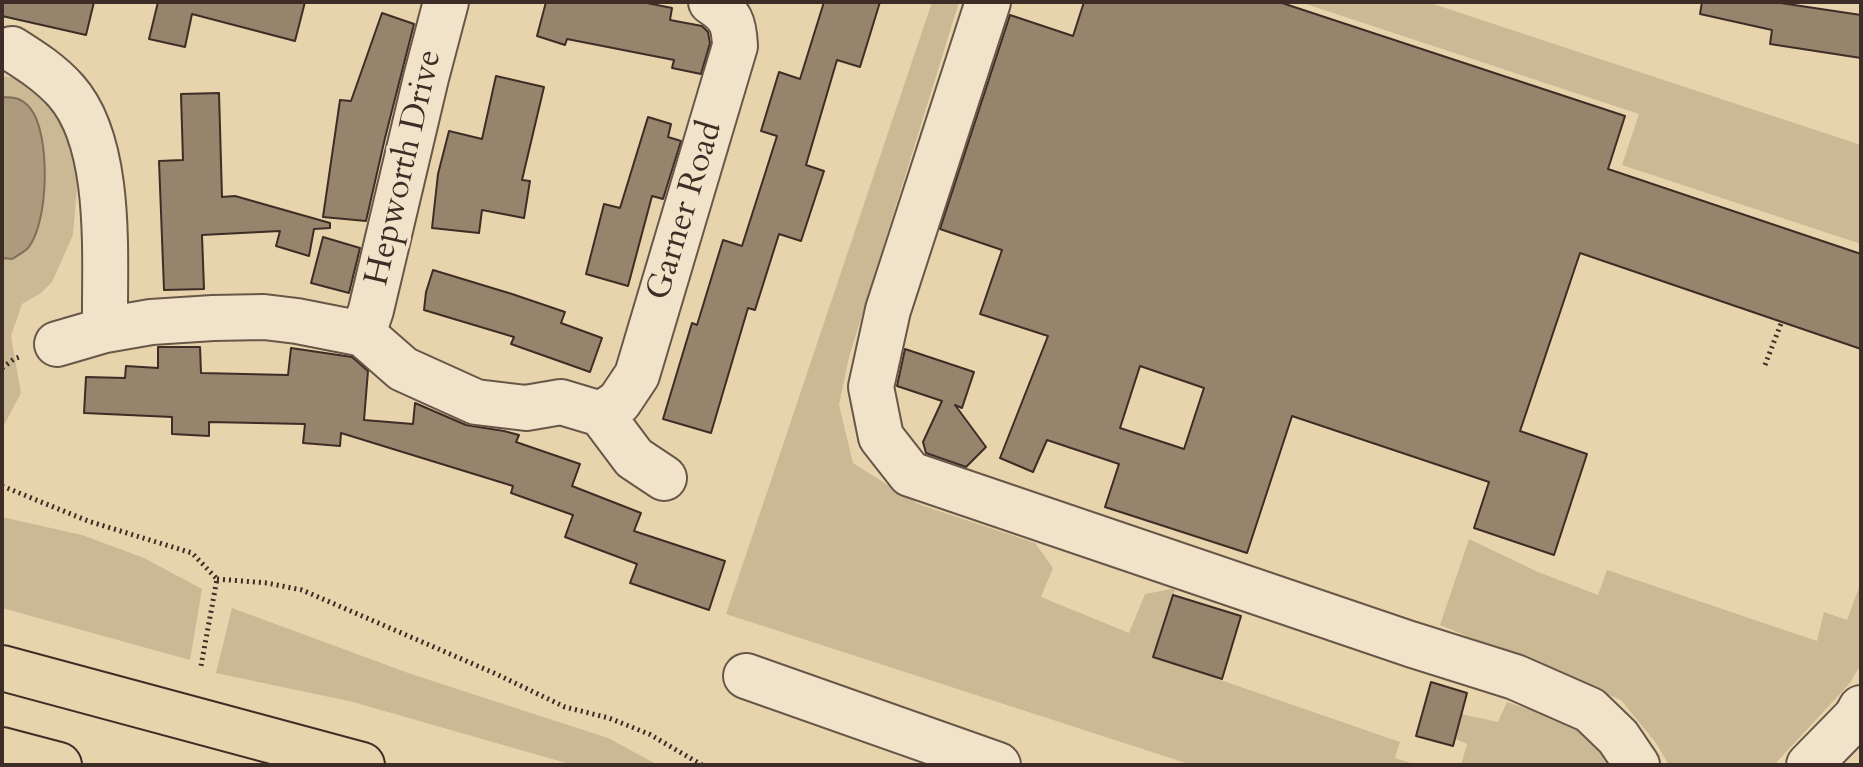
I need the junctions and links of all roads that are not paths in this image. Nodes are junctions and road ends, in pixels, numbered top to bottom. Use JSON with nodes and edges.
{"nodes":[{"id":1,"x":446,"y":2,"type":"edge"},
{"id":2,"x":711,"y":2,"type":"edge"},
{"id":3,"x":988,"y":2,"type":"edge"},
{"id":4,"x":12,"y":49,"type":"dead end"},
{"id":5,"x":105,"y":330,"type":"junction"},
{"id":6,"x":363,"y":334,"type":"junction"},
{"id":7,"x":57,"y":344,"type":"dead end"},
{"id":8,"x":601,"y":414,"type":"junction"},
{"id":9,"x":664,"y":478,"type":"dead end"},
{"id":10,"x":2,"y":668,"type":"edge"},
{"id":11,"x":746,"y":676,"type":"dead end"},
{"id":12,"x":1861,"y":708,"type":"edge"},
{"id":13,"x":2,"y":750,"type":"edge"},
{"id":14,"x":59,"y":765,"type":"edge"},
{"id":15,"x":362,"y":765,"type":"edge"},
{"id":16,"x":998,"y":765,"type":"edge"},
{"id":17,"x":1637,"y":765,"type":"edge"},
{"id":18,"x":1809,"y":765,"type":"edge"}],
"edges":[{"from":1,"to":6,"type":"street","name":"Hepworth Drive"},
{"from":2,"to":8,"type":"street","name":"Garner Road"},
{"from":3,"to":17,"type":"street"},
{"from":4,"to":5,"type":"street"},
{"from":5,"to":6,"type":"street"},
{"from":5,"to":7,"type":"street"},
{"from":6,"to":8,"type":"street"},
{"from":8,"to":9,"type":"street"},
{"from":10,"to":15,"type":"highway"},
{"from":11,"to":16,"type":"street"},
{"from":12,"to":18,"type":"street"},
{"from":13,"to":14,"type":"highway"}]}
